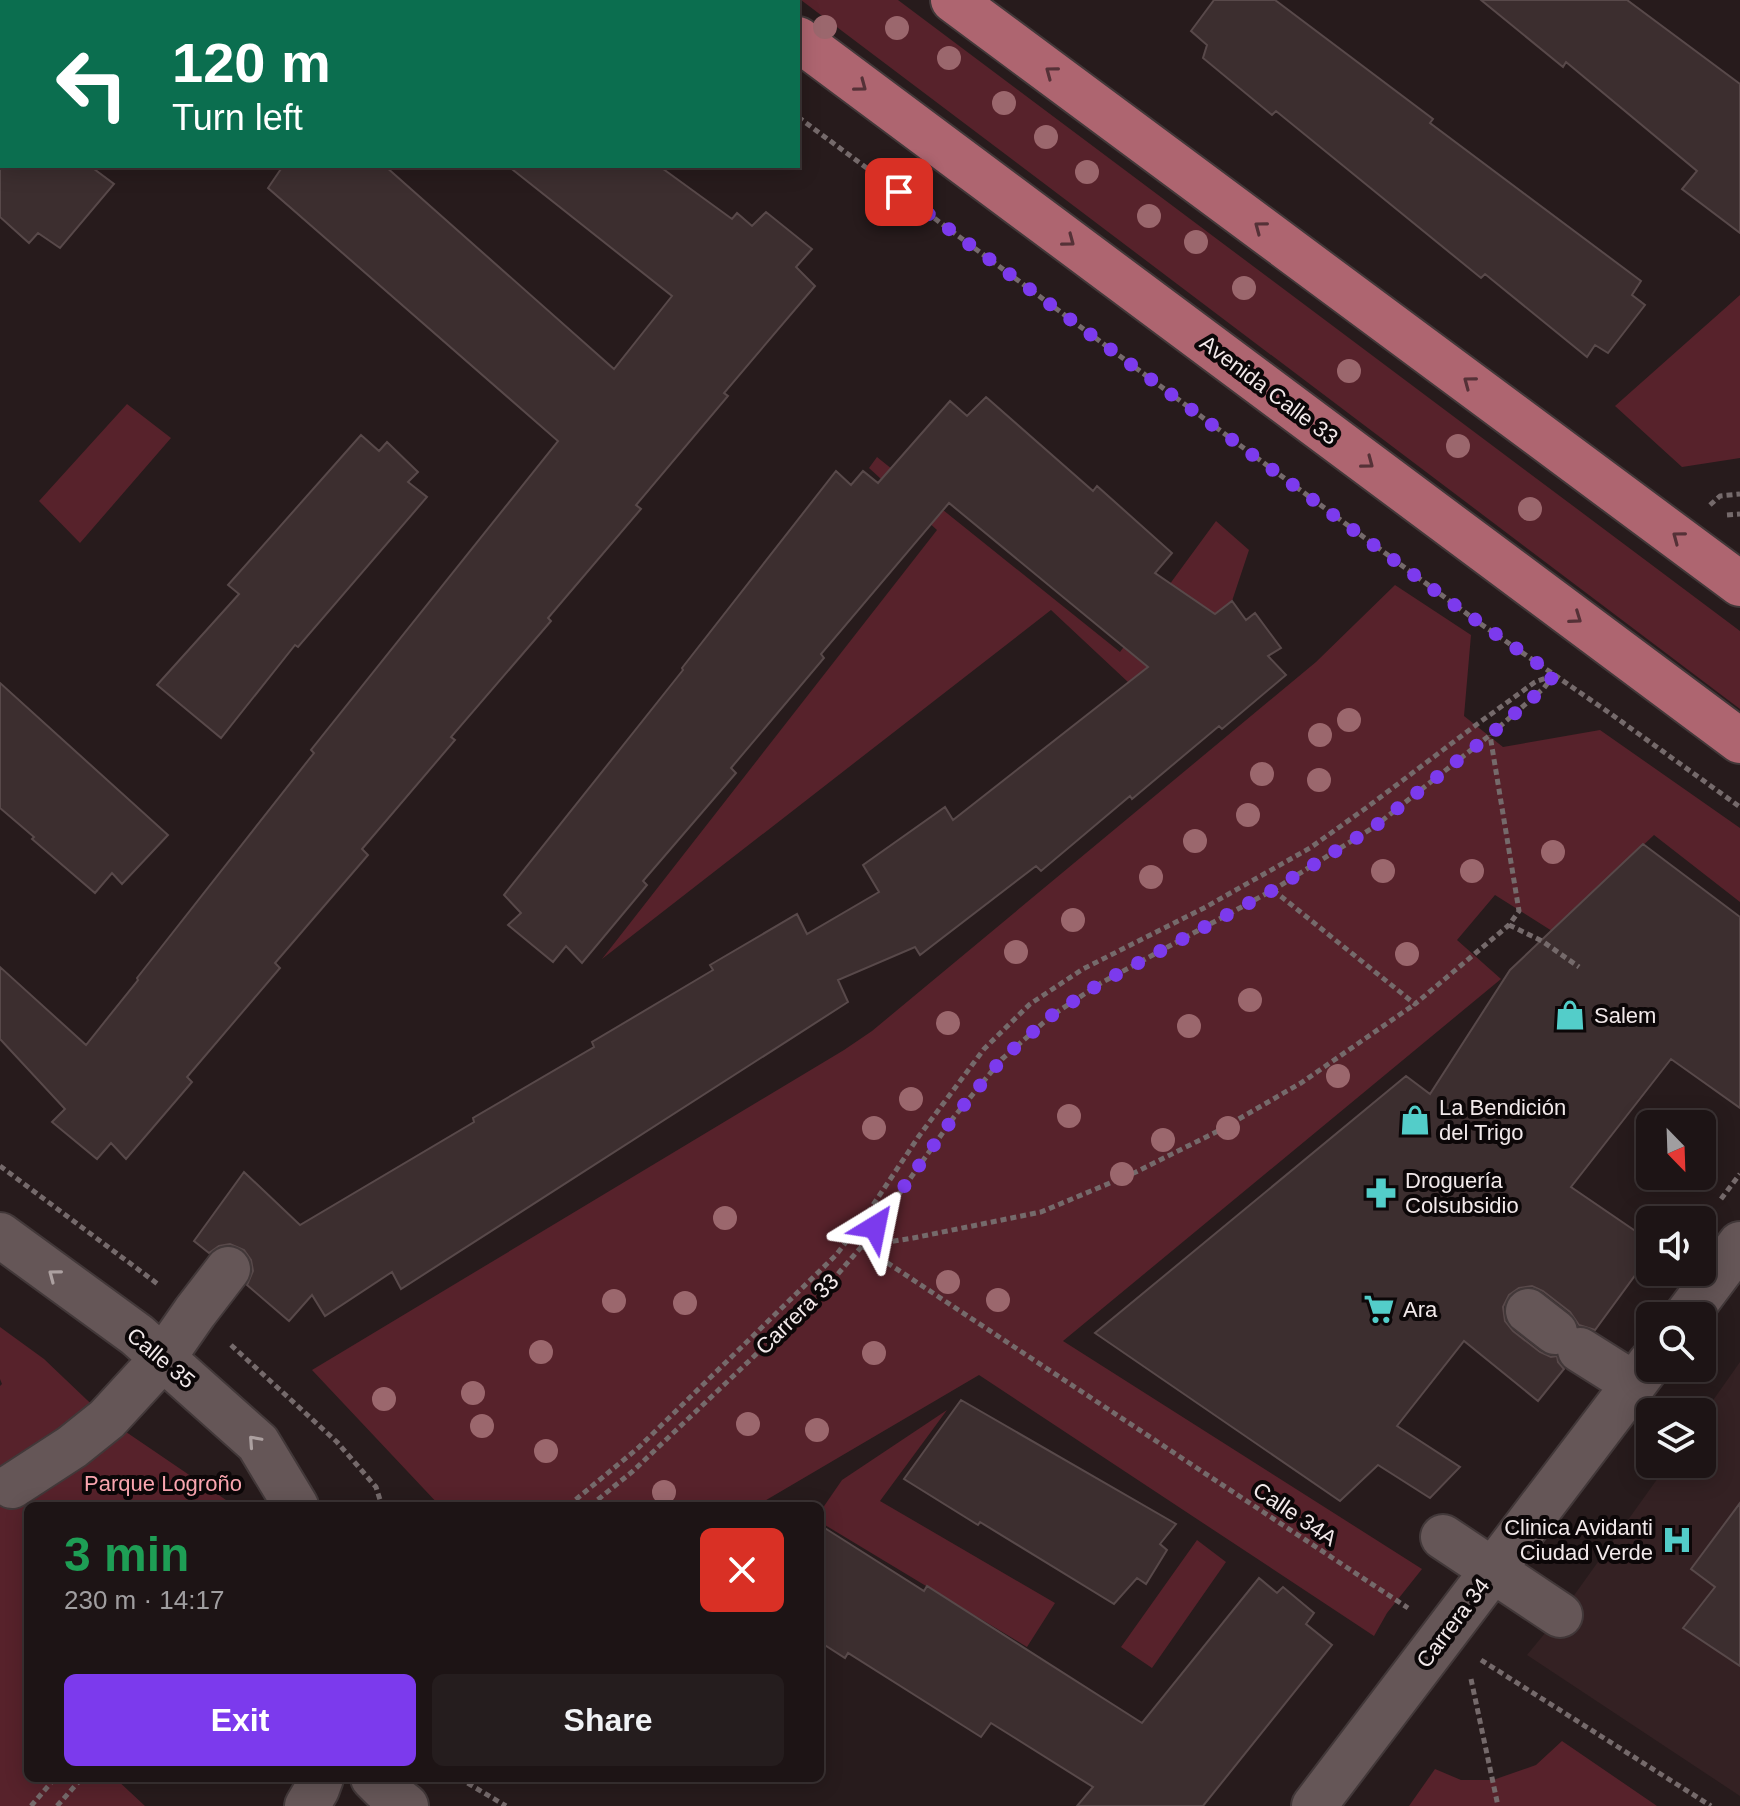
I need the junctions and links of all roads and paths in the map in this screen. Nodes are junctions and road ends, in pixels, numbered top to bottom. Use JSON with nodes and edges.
{"nodes":[{"id":1,"x":953,"y":0,"type":"edge"},
{"id":2,"x":800,"y":40,"type":"edge"},
{"id":3,"x":800,"y":118,"type":"edge"},
{"id":4,"x":1740,"y":584,"type":"edge"},
{"id":5,"x":1554,"y":675,"type":"junction"},
{"id":6,"x":1490,"y":735,"type":"junction"},
{"id":7,"x":1740,"y":741,"type":"edge"},
{"id":8,"x":1740,"y":807,"type":"edge"},
{"id":9,"x":1273,"y":890,"type":"junction"},
{"id":10,"x":1509,"y":925,"type":"junction"},
{"id":11,"x":1579,"y":967,"type":"dead end"},
{"id":12,"x":1415,"y":1004,"type":"junction"},
{"id":13,"x":0,"y":1235,"type":"edge"},
{"id":14,"x":1740,"y":1244,"type":"edge"},
{"id":15,"x":862,"y":1246,"type":"junction"},
{"id":16,"x":228,"y":1269,"type":"dead end"},
{"id":17,"x":1696,"y":1302,"type":"edge"},
{"id":18,"x":1554,"y":1331,"type":"dead end"},
{"id":19,"x":163,"y":1358,"type":"junction"},
{"id":20,"x":1636,"y":1371,"type":"edge"},
{"id":21,"x":1636,"y":1382,"type":"edge"},
{"id":22,"x":12,"y":1486,"type":"dead end"},
{"id":23,"x":294,"y":1502,"type":"edge"},
{"id":24,"x":573,"y":1502,"type":"edge"},
{"id":25,"x":595,"y":1502,"type":"edge"},
{"id":26,"x":1443,"y":1537,"type":"dead end"},
{"id":27,"x":1493,"y":1569,"type":"junction"},
{"id":28,"x":1560,"y":1615,"type":"dead end"},
{"id":29,"x":1446,"y":1633,"type":"junction"},
{"id":30,"x":52,"y":1782,"type":"edge"},
{"id":31,"x":78,"y":1782,"type":"edge"},
{"id":32,"x":320,"y":1782,"type":"edge"},
{"id":33,"x":377,"y":1782,"type":"edge"},
{"id":34,"x":466,"y":1782,"type":"edge"},
{"id":35,"x":31,"y":1806,"type":"edge"},
{"id":36,"x":57,"y":1806,"type":"edge"},
{"id":37,"x":307,"y":1806,"type":"edge"},
{"id":38,"x":406,"y":1806,"type":"edge"},
{"id":39,"x":506,"y":1806,"type":"edge"},
{"id":40,"x":1314,"y":1806,"type":"edge"},
{"id":41,"x":1498,"y":1806,"type":"edge"},
{"id":42,"x":1711,"y":1806,"type":"edge"}],
"edges":[{"from":4,"to":1,"type":"main road","one_way":true},
{"from":2,"to":7,"type":"main road","name":"Avenida Calle 33","one_way":true},
{"from":3,"to":5,"type":"path"},
{"from":5,"to":6,"type":"path","name":"Carrera 33"},
{"from":5,"to":8,"type":"path"},
{"from":5,"to":24,"type":"path"},
{"from":6,"to":9,"type":"path","name":"Carrera 33"},
{"from":6,"to":10,"type":"path"},
{"from":9,"to":12,"type":"path"},
{"from":9,"to":15,"type":"path","name":"Carrera 33"},
{"from":10,"to":11,"type":"path"},
{"from":10,"to":12,"type":"path"},
{"from":12,"to":15,"type":"path"},
{"from":19,"to":13,"type":"street","name":"Calle 35","one_way":true},
{"from":14,"to":17,"type":"street"},
{"from":15,"to":25,"type":"path","name":"Carrera 33"},
{"from":15,"to":29,"type":"path","name":"Calle 34A"},
{"from":16,"to":19,"type":"street"},
{"from":18,"to":20,"type":"street"},
{"from":19,"to":22,"type":"street"},
{"from":23,"to":19,"type":"street","name":"Calle 35","one_way":true},
{"from":21,"to":27,"type":"street","name":"Carrera 34"},
{"from":26,"to":27,"type":"street"},
{"from":27,"to":28,"type":"street"},
{"from":27,"to":29,"type":"street","name":"Carrera 34"},
{"from":29,"to":40,"type":"street","name":"Carrera 34"},
{"from":29,"to":41,"type":"path"},
{"from":29,"to":42,"type":"path","name":"Calle 34A"},
{"from":30,"to":35,"type":"path"},
{"from":31,"to":36,"type":"path"},
{"from":32,"to":37,"type":"street"},
{"from":33,"to":38,"type":"street"},
{"from":34,"to":39,"type":"path"}]}
